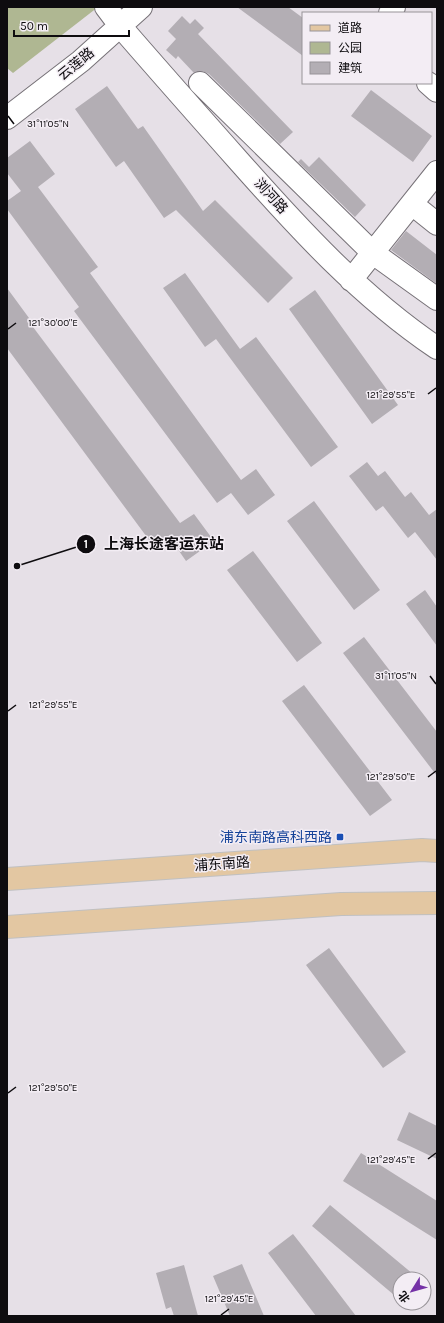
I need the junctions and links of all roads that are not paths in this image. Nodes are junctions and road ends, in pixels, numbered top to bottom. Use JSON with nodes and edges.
{"nodes":[{"id":1,"x":106,"y":7,"type":"edge"},
{"id":2,"x":141,"y":7,"type":"edge"},
{"id":3,"x":121,"y":27,"type":"junction"},
{"id":4,"x":200,"y":83,"type":"dead end"},
{"id":5,"x":429,"y":84,"type":"edge"},
{"id":6,"x":437,"y":91,"type":"edge"},
{"id":7,"x":7,"y":118,"type":"edge"},
{"id":8,"x":437,"y":172,"type":"edge"},
{"id":9,"x":412,"y":204,"type":"junction"},
{"id":10,"x":437,"y":224,"type":"edge"},
{"id":11,"x":373,"y":252,"type":"junction"},
{"id":12,"x":351,"y":280,"type":"junction"},
{"id":13,"x":437,"y":299,"type":"edge"},
{"id":14,"x":437,"y":348,"type":"edge"},
{"id":15,"x":437,"y":851,"type":"edge"},
{"id":16,"x":7,"y":879,"type":"edge"},
{"id":17,"x":437,"y":903,"type":"edge"},
{"id":18,"x":7,"y":928,"type":"edge"}],
"edges":[{"from":1,"to":3,"type":"street","name":"浏河路"},
{"from":2,"to":3,"type":"street","name":"云莲路"},
{"from":3,"to":7,"type":"street","name":"云莲路"},
{"from":3,"to":12,"type":"street","name":"浏河路"},
{"from":4,"to":11,"type":"street"},
{"from":5,"to":6,"type":"street"},
{"from":8,"to":9,"type":"street"},
{"from":9,"to":10,"type":"street"},
{"from":9,"to":11,"type":"street"},
{"from":11,"to":12,"type":"street"},
{"from":11,"to":13,"type":"street"},
{"from":12,"to":14,"type":"street","name":"浏河路"},
{"from":15,"to":16,"type":"main road","name":"浦东南路"},
{"from":17,"to":18,"type":"main road"}]}
